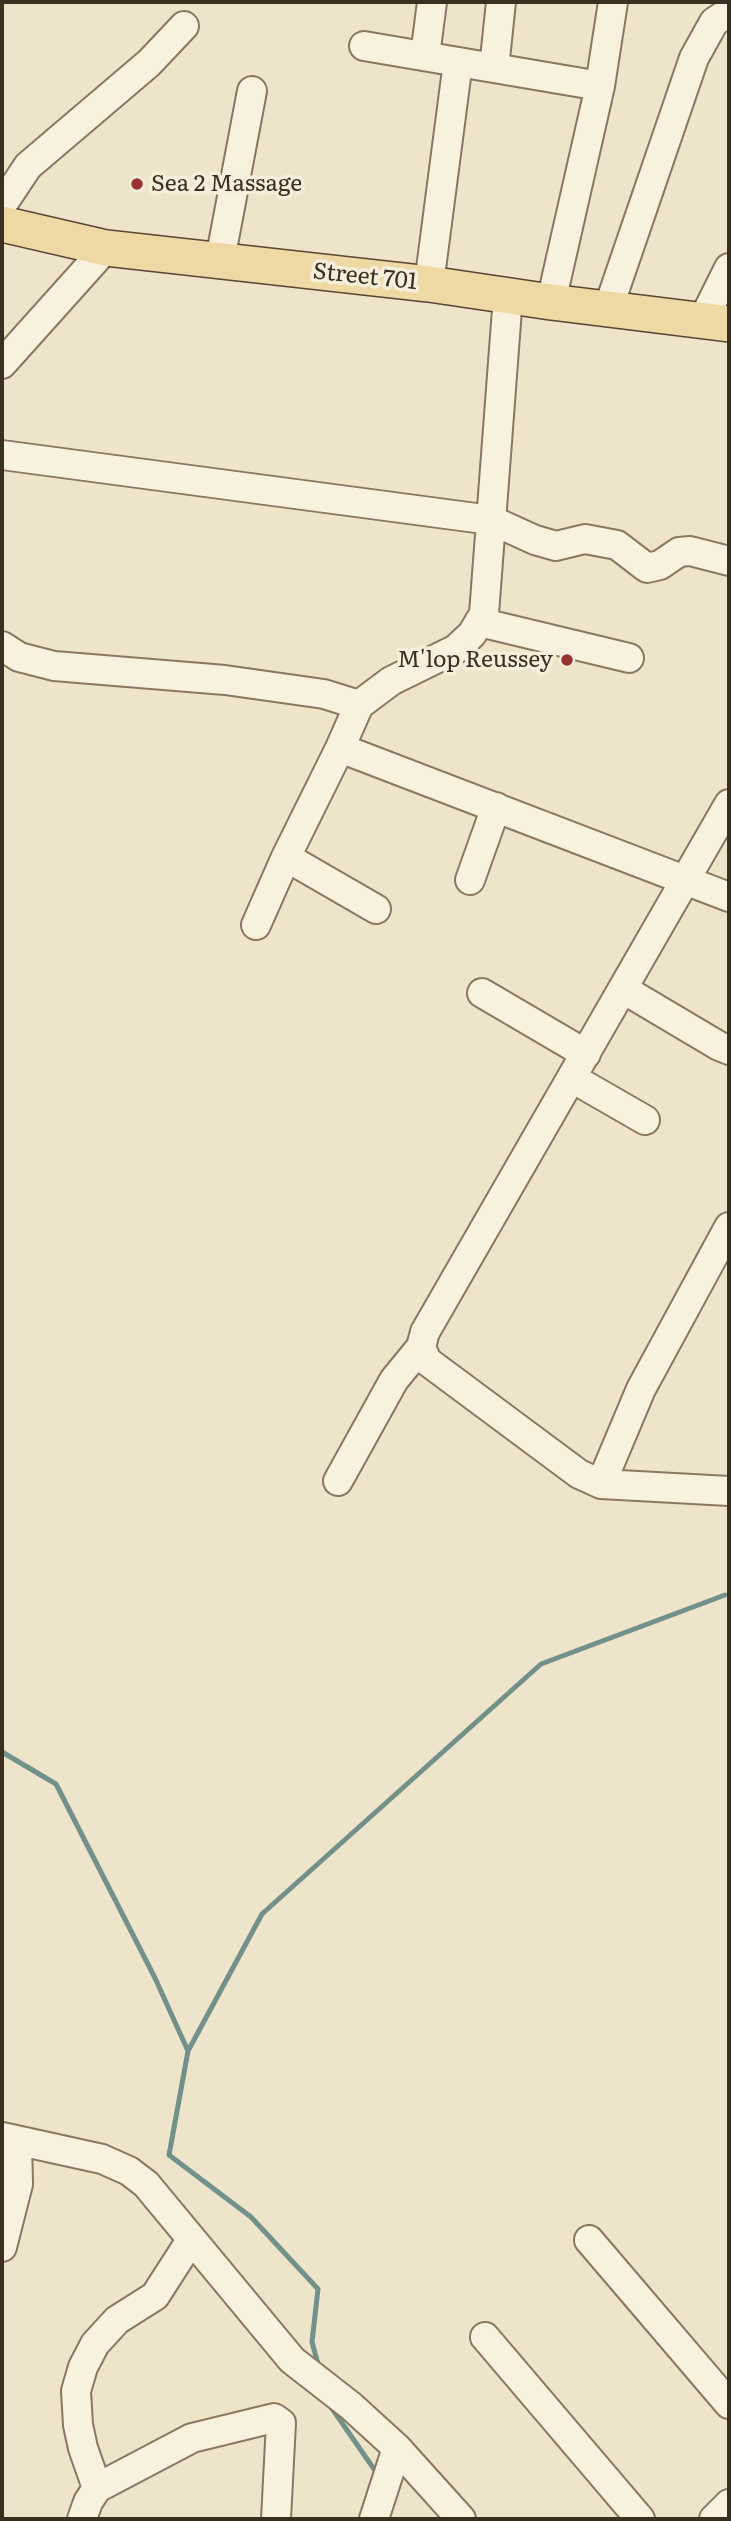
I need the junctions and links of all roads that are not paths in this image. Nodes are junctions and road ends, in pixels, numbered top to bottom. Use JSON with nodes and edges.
{"nodes":[{"id":1,"x":432,"y":2,"type":"edge"},
{"id":2,"x":502,"y":2,"type":"edge"},
{"id":3,"x":613,"y":2,"type":"edge"},
{"id":4,"x":729,"y":12,"type":"edge"},
{"id":5,"x":184,"y":26,"type":"dead end"},
{"id":6,"x":364,"y":46,"type":"dead end"},
{"id":7,"x":425,"y":56,"type":"junction"},
{"id":8,"x":458,"y":62,"type":"junction"},
{"id":9,"x":494,"y":68,"type":"junction"},
{"id":10,"x":600,"y":86,"type":"junction"},
{"id":11,"x":252,"y":91,"type":"dead end"},
{"id":12,"x":2,"y":205,"type":"edge"},
{"id":13,"x":2,"y":224,"type":"edge"},
{"id":14,"x":106,"y":248,"type":"junction"},
{"id":15,"x":220,"y":260,"type":"junction"},
{"id":16,"x":729,"y":268,"type":"edge"},
{"id":17,"x":429,"y":284,"type":"junction"},
{"id":18,"x":508,"y":296,"type":"junction"},
{"id":19,"x":551,"y":303,"type":"junction"},
{"id":20,"x":608,"y":309,"type":"junction"},
{"id":21,"x":716,"y":322,"type":"edge"},
{"id":22,"x":2,"y":364,"type":"edge"},
{"id":23,"x":2,"y":455,"type":"edge"},
{"id":24,"x":491,"y":520,"type":"junction"},
{"id":25,"x":729,"y":561,"type":"edge"},
{"id":26,"x":479,"y":622,"type":"junction"},
{"id":27,"x":2,"y":646,"type":"edge"},
{"id":28,"x":629,"y":658,"type":"dead end"},
{"id":29,"x":359,"y":705,"type":"junction"},
{"id":30,"x":340,"y":748,"type":"junction"},
{"id":31,"x":729,"y":804,"type":"edge"},
{"id":32,"x":496,"y":807,"type":"junction"},
{"id":33,"x":286,"y":857,"type":"junction"},
{"id":34,"x":470,"y":880,"type":"dead end"},
{"id":35,"x":687,"y":880,"type":"junction"},
{"id":36,"x":729,"y":897,"type":"edge"},
{"id":37,"x":376,"y":909,"type":"dead end"},
{"id":38,"x":256,"y":925,"type":"dead end"},
{"id":39,"x":623,"y":989,"type":"junction"},
{"id":40,"x":482,"y":993,"type":"dead end"},
{"id":41,"x":729,"y":1050,"type":"edge"},
{"id":42,"x":579,"y":1066,"type":"junction"},
{"id":43,"x":645,"y":1120,"type":"dead end"},
{"id":44,"x":729,"y":1227,"type":"edge"},
{"id":45,"x":421,"y":1347,"type":"junction"},
{"id":46,"x":338,"y":1481,"type":"dead end"},
{"id":47,"x":601,"y":1484,"type":"junction"},
{"id":48,"x":729,"y":1491,"type":"edge"},
{"id":49,"x":10,"y":2139,"type":"edge"},
{"id":50,"x":191,"y":2239,"type":"junction"},
{"id":51,"x":589,"y":2240,"type":"dead end"},
{"id":52,"x":2,"y":2247,"type":"edge"},
{"id":53,"x":485,"y":2337,"type":"dead end"},
{"id":54,"x":729,"y":2404,"type":"edge"},
{"id":55,"x":397,"y":2448,"type":"junction"},
{"id":56,"x":97,"y":2488,"type":"junction"},
{"id":57,"x":729,"y":2504,"type":"edge"},
{"id":58,"x":82,"y":2519,"type":"edge"},
{"id":59,"x":276,"y":2519,"type":"edge"},
{"id":60,"x":374,"y":2519,"type":"edge"},
{"id":61,"x":461,"y":2519,"type":"edge"},
{"id":62,"x":639,"y":2519,"type":"edge"},
{"id":63,"x":714,"y":2519,"type":"edge"}],
"edges":[{"from":1,"to":7,"type":"street"},
{"from":2,"to":9,"type":"street"},
{"from":3,"to":10,"type":"street"},
{"from":4,"to":20,"type":"street"},
{"from":5,"to":12,"type":"street"},
{"from":6,"to":7,"type":"street"},
{"from":7,"to":8,"type":"street"},
{"from":8,"to":9,"type":"street"},
{"from":8,"to":17,"type":"street"},
{"from":9,"to":10,"type":"street"},
{"from":10,"to":19,"type":"street"},
{"from":11,"to":15,"type":"street"},
{"from":13,"to":14,"type":"main road","name":"Street 701"},
{"from":14,"to":15,"type":"main road","name":"Street 701"},
{"from":14,"to":22,"type":"street"},
{"from":15,"to":17,"type":"main road","name":"Street 701"},
{"from":16,"to":21,"type":"street"},
{"from":17,"to":18,"type":"main road","name":"Street 701"},
{"from":18,"to":19,"type":"main road","name":"Street 701"},
{"from":18,"to":24,"type":"street"},
{"from":19,"to":20,"type":"main road","name":"Street 701"},
{"from":20,"to":21,"type":"main road","name":"Street 701"},
{"from":23,"to":24,"type":"street"},
{"from":24,"to":25,"type":"street"},
{"from":24,"to":26,"type":"street"},
{"from":26,"to":28,"type":"street"},
{"from":26,"to":29,"type":"street"},
{"from":27,"to":29,"type":"street"},
{"from":29,"to":30,"type":"street"},
{"from":30,"to":32,"type":"street"},
{"from":30,"to":33,"type":"street"},
{"from":31,"to":35,"type":"street"},
{"from":32,"to":34,"type":"street"},
{"from":32,"to":35,"type":"street"},
{"from":33,"to":37,"type":"street"},
{"from":33,"to":38,"type":"street"},
{"from":35,"to":36,"type":"street"},
{"from":35,"to":39,"type":"street"},
{"from":39,"to":41,"type":"street"},
{"from":39,"to":42,"type":"street"},
{"from":40,"to":42,"type":"street"},
{"from":42,"to":43,"type":"street"},
{"from":42,"to":45,"type":"street"},
{"from":44,"to":47,"type":"street"},
{"from":45,"to":46,"type":"street"},
{"from":45,"to":47,"type":"street"},
{"from":47,"to":48,"type":"street"},
{"from":49,"to":50,"type":"street"},
{"from":49,"to":52,"type":"street"},
{"from":50,"to":55,"type":"street"},
{"from":50,"to":56,"type":"street"},
{"from":51,"to":54,"type":"street"},
{"from":53,"to":62,"type":"street"},
{"from":55,"to":60,"type":"street"},
{"from":55,"to":61,"type":"street"},
{"from":56,"to":58,"type":"street"},
{"from":56,"to":59,"type":"street"},
{"from":57,"to":63,"type":"street"}]}
